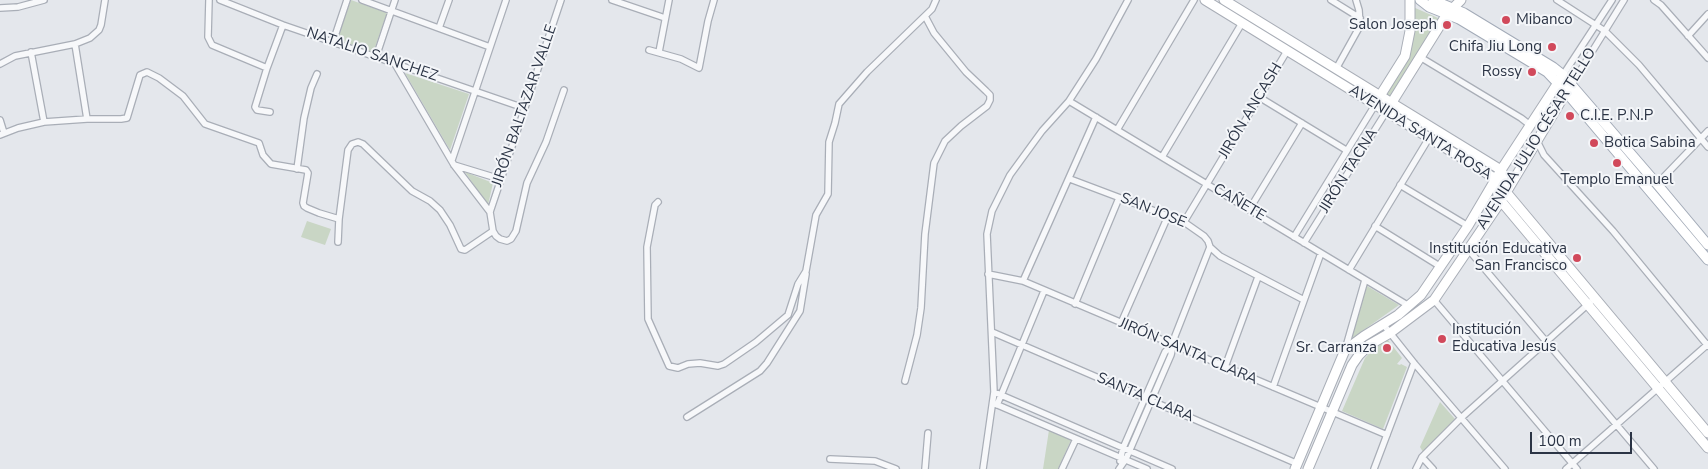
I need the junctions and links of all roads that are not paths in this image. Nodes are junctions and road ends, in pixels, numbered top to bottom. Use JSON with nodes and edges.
{"nodes":[{"id":1,"x":44,"y":0,"type":"edge"},
{"id":2,"x":105,"y":0,"type":"edge"},
{"id":3,"x":209,"y":0,"type":"edge"},
{"id":4,"x":220,"y":0,"type":"edge"},
{"id":5,"x":347,"y":0,"type":"edge"},
{"id":6,"x":362,"y":0,"type":"edge"},
{"id":7,"x":395,"y":0,"type":"edge"},
{"id":8,"x":449,"y":0,"type":"edge"},
{"id":9,"x":506,"y":0,"type":"edge"},
{"id":10,"x":561,"y":0,"type":"edge"},
{"id":11,"x":612,"y":0,"type":"edge"},
{"id":12,"x":670,"y":0,"type":"edge"},
{"id":13,"x":714,"y":0,"type":"edge"},
{"id":14,"x":936,"y":0,"type":"edge"},
{"id":15,"x":1123,"y":0,"type":"edge"},
{"id":16,"x":1128,"y":0,"type":"edge"},
{"id":17,"x":1194,"y":0,"type":"edge"},
{"id":18,"x":1224,"y":0,"type":"edge"},
{"id":19,"x":1330,"y":0,"type":"edge"},
{"id":20,"x":1356,"y":0,"type":"edge"},
{"id":21,"x":1410,"y":0,"type":"edge"},
{"id":22,"x":1420,"y":0,"type":"edge"},
{"id":23,"x":1433,"y":0,"type":"edge"},
{"id":24,"x":1461,"y":0,"type":"edge"},
{"id":25,"x":1557,"y":0,"type":"edge"},
{"id":26,"x":1612,"y":0,"type":"edge"},
{"id":27,"x":1624,"y":0,"type":"edge"},
{"id":28,"x":1654,"y":0,"type":"edge"},
{"id":29,"x":1209,"y":1,"type":"edge"},
{"id":30,"x":1663,"y":3,"type":"edge"},
{"id":31,"x":0,"y":8,"type":"edge"},
{"id":32,"x":1122,"y":10,"type":"junction"},
{"id":33,"x":392,"y":11,"type":"junction"},
{"id":34,"x":1449,"y":11,"type":"junction"},
{"id":35,"x":1708,"y":14,"type":"edge"},
{"id":36,"x":925,"y":16,"type":"junction"},
{"id":37,"x":665,"y":18,"type":"junction"},
{"id":38,"x":1360,"y":18,"type":"junction"},
{"id":39,"x":1242,"y":23,"type":"junction"},
{"id":40,"x":283,"y":25,"type":"junction"},
{"id":41,"x":1597,"y":25,"type":"junction"},
{"id":42,"x":439,"y":28,"type":"junction"},
{"id":43,"x":1605,"y":31,"type":"junction"},
{"id":44,"x":1688,"y":36,"type":"junction"},
{"id":45,"x":333,"y":42,"type":"junction"},
{"id":46,"x":76,"y":44,"type":"junction"},
{"id":47,"x":490,"y":47,"type":"junction"},
{"id":48,"x":649,"y":50,"type":"dead end"},
{"id":49,"x":1287,"y":51,"type":"junction"},
{"id":50,"x":32,"y":52,"type":"junction"},
{"id":51,"x":659,"y":52,"type":"junction"},
{"id":52,"x":376,"y":57,"type":"junction"},
{"id":53,"x":1420,"y":57,"type":"junction"},
{"id":54,"x":1708,"y":58,"type":"edge"},
{"id":55,"x":0,"y":64,"type":"edge"},
{"id":56,"x":395,"y":64,"type":"junction"},
{"id":57,"x":267,"y":68,"type":"junction"},
{"id":58,"x":1336,"y":69,"type":"junction"},
{"id":59,"x":317,"y":74,"type":"dead end"},
{"id":60,"x":1560,"y":79,"type":"junction"},
{"id":61,"x":1569,"y":88,"type":"junction"},
{"id":62,"x":564,"y":90,"type":"dead end"},
{"id":63,"x":475,"y":91,"type":"junction"},
{"id":64,"x":1380,"y":96,"type":"junction"},
{"id":65,"x":1259,"y":97,"type":"junction"},
{"id":66,"x":1069,"y":101,"type":"junction"},
{"id":67,"x":1391,"y":103,"type":"junction"},
{"id":68,"x":1375,"y":105,"type":"junction"},
{"id":69,"x":524,"y":108,"type":"junction"},
{"id":70,"x":270,"y":112,"type":"dead end"},
{"id":71,"x":1386,"y":112,"type":"junction"},
{"id":72,"x":1096,"y":117,"type":"junction"},
{"id":73,"x":87,"y":119,"type":"junction"},
{"id":74,"x":0,"y":120,"type":"edge"},
{"id":75,"x":44,"y":122,"type":"junction"},
{"id":76,"x":1302,"y":123,"type":"junction"},
{"id":77,"x":1530,"y":125,"type":"junction"},
{"id":78,"x":1117,"y":130,"type":"junction"},
{"id":79,"x":1708,"y":131,"type":"edge"},
{"id":80,"x":2,"y":134,"type":"edge"},
{"id":81,"x":1429,"y":138,"type":"junction"},
{"id":82,"x":1701,"y":138,"type":"junction"},
{"id":83,"x":1537,"y":142,"type":"junction"},
{"id":84,"x":1708,"y":147,"type":"edge"},
{"id":85,"x":1346,"y":150,"type":"junction"},
{"id":86,"x":1162,"y":157,"type":"junction"},
{"id":87,"x":453,"y":162,"type":"junction"},
{"id":88,"x":297,"y":169,"type":"junction"},
{"id":89,"x":1501,"y":170,"type":"junction"},
{"id":90,"x":1070,"y":179,"type":"junction"},
{"id":91,"x":1496,"y":179,"type":"junction"},
{"id":92,"x":500,"y":180,"type":"junction"},
{"id":93,"x":1207,"y":184,"type":"junction"},
{"id":94,"x":1657,"y":184,"type":"junction"},
{"id":95,"x":1400,"y":185,"type":"junction"},
{"id":96,"x":1506,"y":192,"type":"junction"},
{"id":97,"x":1119,"y":198,"type":"junction"},
{"id":98,"x":1501,"y":201,"type":"junction"},
{"id":99,"x":658,"y":202,"type":"dead end"},
{"id":100,"x":1250,"y":210,"type":"junction"},
{"id":101,"x":490,"y":212,"type":"junction"},
{"id":102,"x":1168,"y":216,"type":"junction"},
{"id":103,"x":339,"y":219,"type":"junction"},
{"id":104,"x":1184,"y":222,"type":"junction"},
{"id":105,"x":1375,"y":226,"type":"junction"},
{"id":106,"x":1468,"y":226,"type":"junction"},
{"id":107,"x":493,"y":231,"type":"junction"},
{"id":108,"x":1294,"y":237,"type":"junction"},
{"id":109,"x":338,"y":242,"type":"dead end"},
{"id":110,"x":1304,"y":243,"type":"junction"},
{"id":111,"x":1708,"y":245,"type":"edge"},
{"id":112,"x":1210,"y":247,"type":"junction"},
{"id":113,"x":1468,"y":248,"type":"junction"},
{"id":114,"x":1322,"y":253,"type":"junction"},
{"id":115,"x":1708,"y":260,"type":"edge"},
{"id":116,"x":1441,"y":267,"type":"junction"},
{"id":117,"x":1349,"y":270,"type":"junction"},
{"id":118,"x":806,"y":272,"type":"junction"},
{"id":119,"x":988,"y":274,"type":"junction"},
{"id":120,"x":1258,"y":277,"type":"junction"},
{"id":121,"x":1365,"y":280,"type":"junction"},
{"id":122,"x":1023,"y":282,"type":"junction"},
{"id":123,"x":1044,"y":291,"type":"junction"},
{"id":124,"x":1595,"y":298,"type":"junction"},
{"id":125,"x":1304,"y":300,"type":"junction"},
{"id":126,"x":1434,"y":300,"type":"junction"},
{"id":127,"x":1075,"y":304,"type":"junction"},
{"id":128,"x":1588,"y":305,"type":"junction"},
{"id":129,"x":1409,"y":306,"type":"junction"},
{"id":130,"x":1121,"y":323,"type":"junction"},
{"id":131,"x":1383,"y":324,"type":"junction"},
{"id":132,"x":992,"y":332,"type":"junction"},
{"id":133,"x":1390,"y":333,"type":"junction"},
{"id":134,"x":1547,"y":342,"type":"junction"},
{"id":135,"x":1172,"y":344,"type":"junction"},
{"id":136,"x":1022,"y":345,"type":"junction"},
{"id":137,"x":1708,"y":345,"type":"edge"},
{"id":138,"x":1345,"y":350,"type":"junction"},
{"id":139,"x":1414,"y":363,"type":"junction"},
{"id":140,"x":1225,"y":367,"type":"junction"},
{"id":141,"x":905,"y":381,"type":"dead end"},
{"id":142,"x":1502,"y":381,"type":"junction"},
{"id":143,"x":1665,"y":381,"type":"junction"},
{"id":144,"x":1273,"y":388,"type":"junction"},
{"id":145,"x":1658,"y":388,"type":"junction"},
{"id":146,"x":994,"y":392,"type":"junction"},
{"id":147,"x":1001,"y":395,"type":"junction"},
{"id":148,"x":1148,"y":399,"type":"junction"},
{"id":149,"x":995,"y":404,"type":"junction"},
{"id":150,"x":1321,"y":408,"type":"junction"},
{"id":151,"x":1332,"y":412,"type":"junction"},
{"id":152,"x":687,"y":417,"type":"dead end"},
{"id":153,"x":1461,"y":418,"type":"junction"},
{"id":154,"x":1616,"y":425,"type":"junction"},
{"id":155,"x":928,"y":433,"type":"dead end"},
{"id":156,"x":1708,"y":433,"type":"edge"},
{"id":157,"x":1387,"y":435,"type":"junction"},
{"id":158,"x":1076,"y":439,"type":"junction"},
{"id":159,"x":1123,"y":448,"type":"junction"},
{"id":160,"x":1708,"y":448,"type":"edge"},
{"id":161,"x":1130,"y":451,"type":"junction"},
{"id":162,"x":1120,"y":457,"type":"junction"},
{"id":163,"x":1422,"y":457,"type":"junction"},
{"id":164,"x":830,"y":459,"type":"dead end"},
{"id":165,"x":1126,"y":459,"type":"junction"},
{"id":166,"x":1297,"y":466,"type":"edge"},
{"id":167,"x":1574,"y":466,"type":"edge"},
{"id":168,"x":985,"y":468,"type":"edge"},
{"id":169,"x":1120,"y":468,"type":"edge"},
{"id":170,"x":896,"y":469,"type":"edge"},
{"id":171,"x":925,"y":469,"type":"edge"},
{"id":172,"x":1062,"y":469,"type":"edge"},
{"id":173,"x":1147,"y":469,"type":"edge"},
{"id":174,"x":1172,"y":469,"type":"edge"},
{"id":175,"x":1308,"y":469,"type":"edge"},
{"id":176,"x":1374,"y":469,"type":"edge"},
{"id":177,"x":1416,"y":469,"type":"edge"},
{"id":178,"x":1432,"y":469,"type":"edge"},
{"id":179,"x":1505,"y":469,"type":"edge"},
{"id":180,"x":1566,"y":469,"type":"edge"},
{"id":181,"x":1654,"y":469,"type":"edge"}],
"edges":[{"from":1,"to":31,"type":"street"},
{"from":2,"to":46,"type":"street"},
{"from":3,"to":57,"type":"street"},
{"from":4,"to":40,"type":"street","name":"NATALIO SANCHEZ"},
{"from":5,"to":45,"type":"street"},
{"from":6,"to":33,"type":"street"},
{"from":7,"to":33,"type":"street"},
{"from":8,"to":42,"type":"street"},
{"from":9,"to":47,"type":"street"},
{"from":10,"to":69,"type":"street","name":"JIRÓN BALTAZAR VALLE"},
{"from":11,"to":37,"type":"street"},
{"from":12,"to":37,"type":"street"},
{"from":13,"to":51,"type":"street"},
{"from":14,"to":36,"type":"street"},
{"from":15,"to":32,"type":"street"},
{"from":16,"to":32,"type":"street"},
{"from":17,"to":78,"type":"street"},
{"from":18,"to":58,"type":"street","name":"AVENIDA SANTA ROSA"},
{"from":19,"to":38,"type":"street"},
{"from":20,"to":38,"type":"street"},
{"from":21,"to":64,"type":"street"},
{"from":22,"to":34,"type":"street"},
{"from":23,"to":34,"type":"street"},
{"from":24,"to":34,"type":"street","name":"JIRÓN TACNA"},
{"from":25,"to":41,"type":"street"},
{"from":26,"to":41,"type":"street","name":"AVENIDA JULIO CÉSAR TELLO"},
{"from":27,"to":43,"type":"street","name":"AVENIDA JULIO CÉSAR TELLO"},
{"from":28,"to":30,"type":"street"},
{"from":29,"to":39,"type":"street","name":"AVENIDA SANTA ROSA"},
{"from":30,"to":44,"type":"street"},
{"from":32,"to":66,"type":"street"},
{"from":33,"to":42,"type":"street"},
{"from":33,"to":52,"type":"street"},
{"from":34,"to":53,"type":"street","name":"JIRÓN TACNA"},
{"from":34,"to":60,"type":"street"},
{"from":35,"to":44,"type":"street"},
{"from":36,"to":118,"type":"street"},
{"from":36,"to":141,"type":"street"},
{"from":37,"to":51,"type":"street"},
{"from":38,"to":58,"type":"street"},
{"from":39,"to":49,"type":"street","name":"AVENIDA SANTA ROSA"},
{"from":39,"to":86,"type":"street"},
{"from":40,"to":45,"type":"street","name":"NATALIO SANCHEZ"},
{"from":40,"to":57,"type":"street"},
{"from":41,"to":43,"type":"street"},
{"from":41,"to":60,"type":"street","name":"AVENIDA JULIO CÉSAR TELLO"},
{"from":42,"to":47,"type":"street"},
{"from":43,"to":61,"type":"street","name":"AVENIDA JULIO CÉSAR TELLO"},
{"from":43,"to":82,"type":"street"},
{"from":44,"to":54,"type":"street"},
{"from":45,"to":52,"type":"street","name":"NATALIO SANCHEZ"},
{"from":46,"to":50,"type":"street"},
{"from":46,"to":73,"type":"street"},
{"from":47,"to":63,"type":"street"},
{"from":48,"to":51,"type":"street"},
{"from":49,"to":65,"type":"street","name":"JIRÓN ANCASH"},
{"from":49,"to":68,"type":"street","name":"AVENIDA SANTA ROSA"},
{"from":50,"to":55,"type":"street"},
{"from":50,"to":75,"type":"street"},
{"from":52,"to":56,"type":"street","name":"NATALIO SANCHEZ"},
{"from":53,"to":67,"type":"street","name":"JIRÓN TACNA"},
{"from":53,"to":77,"type":"street"},
{"from":56,"to":63,"type":"street","name":"NATALIO SANCHEZ"},
{"from":56,"to":87,"type":"street"},
{"from":57,"to":70,"type":"street"},
{"from":58,"to":64,"type":"street","name":"AVENIDA SANTA ROSA"},
{"from":59,"to":88,"type":"street"},
{"from":60,"to":61,"type":"street"},
{"from":60,"to":77,"type":"street","name":"AVENIDA JULIO CÉSAR TELLO"},
{"from":61,"to":83,"type":"street","name":"AVENIDA JULIO CÉSAR TELLO"},
{"from":61,"to":94,"type":"street"},
{"from":61,"to":115,"type":"street"},
{"from":62,"to":107,"type":"street"},
{"from":63,"to":69,"type":"street","name":"NATALIO SANCHEZ"},
{"from":63,"to":87,"type":"street"},
{"from":64,"to":67,"type":"street","name":"AVENIDA SANTA ROSA"},
{"from":64,"to":68,"type":"street"},
{"from":65,"to":76,"type":"street"},
{"from":65,"to":93,"type":"street","name":"JIRÓN ANCASH"},
{"from":66,"to":72,"type":"street","name":"CAÑETE"},
{"from":66,"to":119,"type":"street"},
{"from":67,"to":71,"type":"street","name":"JIRÓN TACNA"},
{"from":67,"to":89,"type":"street","name":"AVENIDA SANTA ROSA"},
{"from":68,"to":71,"type":"street","name":"AVENIDA SANTA ROSA"},
{"from":68,"to":85,"type":"street"},
{"from":69,"to":92,"type":"street","name":"JIRÓN BALTAZAR VALLE"},
{"from":71,"to":81,"type":"street","name":"AVENIDA SANTA ROSA"},
{"from":71,"to":110,"type":"street","name":"JIRÓN TACNA"},
{"from":72,"to":78,"type":"street","name":"CAÑETE"},
{"from":72,"to":90,"type":"street"},
{"from":73,"to":75,"type":"street"},
{"from":73,"to":88,"type":"street"},
{"from":74,"to":80,"type":"street"},
{"from":75,"to":80,"type":"street"},
{"from":76,"to":85,"type":"street"},
{"from":76,"to":100,"type":"street"},
{"from":77,"to":89,"type":"street","name":"AVENIDA JULIO CÉSAR TELLO"},
{"from":78,"to":86,"type":"street","name":"CAÑETE"},
{"from":79,"to":82,"type":"street"},
{"from":81,"to":91,"type":"street","name":"AVENIDA SANTA ROSA"},
{"from":81,"to":95,"type":"street"},
{"from":82,"to":84,"type":"street"},
{"from":82,"to":94,"type":"street"},
{"from":83,"to":96,"type":"street","name":"AVENIDA JULIO CÉSAR TELLO"},
{"from":83,"to":137,"type":"street"},
{"from":85,"to":108,"type":"street"},
{"from":86,"to":93,"type":"street","name":"CAÑETE"},
{"from":87,"to":92,"type":"street"},
{"from":87,"to":101,"type":"street"},
{"from":88,"to":103,"type":"street"},
{"from":89,"to":91,"type":"street","name":"AVENIDA JULIO CÉSAR TELLO"},
{"from":89,"to":96,"type":"street","name":"AVENIDA SANTA ROSA"},
{"from":90,"to":97,"type":"street","name":"SAN JOSE"},
{"from":90,"to":122,"type":"street"},
{"from":91,"to":98,"type":"street","name":"AVENIDA SANTA ROSA"},
{"from":91,"to":106,"type":"street","name":"AVENIDA JULIO CÉSAR TELLO"},
{"from":92,"to":101,"type":"street","name":"JIRÓN BALTAZAR VALLE"},
{"from":93,"to":100,"type":"street","name":"CAÑETE"},
{"from":93,"to":104,"type":"street","name":"JIRÓN ANCASH"},
{"from":94,"to":111,"type":"street"},
{"from":95,"to":105,"type":"street"},
{"from":95,"to":106,"type":"street"},
{"from":96,"to":98,"type":"street","name":"AVENIDA JULIO CÉSAR TELLO"},
{"from":96,"to":124,"type":"street","name":"AVENIDA SANTA ROSA"},
{"from":97,"to":102,"type":"street","name":"SAN JOSE"},
{"from":97,"to":127,"type":"street"},
{"from":98,"to":113,"type":"street","name":"AVENIDA JULIO CÉSAR TELLO"},
{"from":98,"to":128,"type":"street","name":"AVENIDA SANTA ROSA"},
{"from":99,"to":118,"type":"street"},
{"from":100,"to":108,"type":"street","name":"CAÑETE"},
{"from":101,"to":107,"type":"street"},
{"from":102,"to":104,"type":"street","name":"SAN JOSE"},
{"from":102,"to":130,"type":"street"},
{"from":103,"to":107,"type":"street"},
{"from":103,"to":109,"type":"street"},
{"from":104,"to":112,"type":"street","name":"SAN JOSE"},
{"from":105,"to":116,"type":"street"},
{"from":105,"to":117,"type":"street"},
{"from":106,"to":116,"type":"street","name":"AVENIDA JULIO CÉSAR TELLO"},
{"from":108,"to":110,"type":"street","name":"CAÑETE"},
{"from":110,"to":114,"type":"street","name":"CAÑETE"},
{"from":112,"to":120,"type":"street","name":"SAN JOSE"},
{"from":112,"to":135,"type":"street"},
{"from":113,"to":126,"type":"street","name":"AVENIDA JULIO CÉSAR TELLO"},
{"from":113,"to":134,"type":"street"},
{"from":114,"to":117,"type":"street","name":"CAÑETE"},
{"from":114,"to":125,"type":"street"},
{"from":116,"to":129,"type":"street","name":"AVENIDA JULIO CÉSAR TELLO"},
{"from":117,"to":121,"type":"street","name":"CAÑETE"},
{"from":118,"to":152,"type":"street"},
{"from":119,"to":122,"type":"street","name":"JIRÓN SANTA CLARA"},
{"from":119,"to":132,"type":"street"},
{"from":120,"to":125,"type":"street","name":"SAN JOSE"},
{"from":120,"to":140,"type":"street"},
{"from":121,"to":129,"type":"street","name":"CAÑETE"},
{"from":121,"to":138,"type":"street"},
{"from":122,"to":123,"type":"street","name":"JIRÓN SANTA CLARA"},
{"from":123,"to":127,"type":"street","name":"JIRÓN SANTA CLARA"},
{"from":123,"to":136,"type":"street"},
{"from":124,"to":128,"type":"street"},
{"from":124,"to":143,"type":"street","name":"AVENIDA SANTA ROSA"},
{"from":125,"to":144,"type":"street"},
{"from":126,"to":133,"type":"street","name":"AVENIDA JULIO CÉSAR TELLO"},
{"from":126,"to":142,"type":"street"},
{"from":127,"to":130,"type":"street","name":"JIRÓN SANTA CLARA"},
{"from":128,"to":134,"type":"street"},
{"from":128,"to":145,"type":"street","name":"AVENIDA SANTA ROSA"},
{"from":129,"to":131,"type":"street","name":"AVENIDA JULIO CÉSAR TELLO"},
{"from":130,"to":135,"type":"street","name":"JIRÓN SANTA CLARA"},
{"from":131,"to":133,"type":"street"},
{"from":131,"to":138,"type":"street","name":"AVENIDA JULIO CÉSAR TELLO"},
{"from":132,"to":136,"type":"street","name":"SANTA CLARA"},
{"from":132,"to":146,"type":"street"},
{"from":133,"to":139,"type":"street"},
{"from":133,"to":151,"type":"street","name":"AVENIDA JULIO CÉSAR TELLO"},
{"from":134,"to":142,"type":"street"},
{"from":134,"to":154,"type":"street"},
{"from":135,"to":140,"type":"street","name":"JIRÓN SANTA CLARA"},
{"from":135,"to":148,"type":"street"},
{"from":136,"to":147,"type":"street"},
{"from":136,"to":148,"type":"street","name":"SANTA CLARA"},
{"from":137,"to":143,"type":"street"},
{"from":138,"to":150,"type":"street"},
{"from":139,"to":153,"type":"street"},
{"from":139,"to":157,"type":"street"},
{"from":140,"to":144,"type":"street","name":"JIRÓN SANTA CLARA"},
{"from":142,"to":153,"type":"street"},
{"from":142,"to":167,"type":"street"},
{"from":143,"to":145,"type":"street"},
{"from":143,"to":156,"type":"street","name":"AVENIDA SANTA ROSA"},
{"from":144,"to":150,"type":"street","name":"JIRÓN SANTA CLARA"},
{"from":145,"to":154,"type":"street"},
{"from":145,"to":160,"type":"street","name":"AVENIDA SANTA ROSA"},
{"from":146,"to":147,"type":"street"},
{"from":146,"to":149,"type":"street"},
{"from":147,"to":149,"type":"street"},
{"from":147,"to":159,"type":"street"},
{"from":148,"to":159,"type":"street"},
{"from":148,"to":161,"type":"street"},
{"from":148,"to":166,"type":"street","name":"SANTA CLARA"},
{"from":149,"to":158,"type":"street"},
{"from":149,"to":168,"type":"street"},
{"from":150,"to":151,"type":"street","name":"JIRÓN SANTA CLARA"},
{"from":150,"to":166,"type":"street"},
{"from":151,"to":157,"type":"street","name":"JIRÓN SANTA CLARA"},
{"from":151,"to":175,"type":"street"},
{"from":153,"to":163,"type":"street"},
{"from":153,"to":179,"type":"street"},
{"from":154,"to":167,"type":"street"},
{"from":154,"to":181,"type":"street"},
{"from":155,"to":171,"type":"street"},
{"from":157,"to":176,"type":"street"},
{"from":158,"to":162,"type":"street"},
{"from":158,"to":172,"type":"street"},
{"from":159,"to":161,"type":"street"},
{"from":159,"to":162,"type":"street"},
{"from":161,"to":165,"type":"street"},
{"from":161,"to":174,"type":"street"},
{"from":162,"to":165,"type":"street"},
{"from":162,"to":169,"type":"street"},
{"from":163,"to":177,"type":"street"},
{"from":163,"to":178,"type":"street"},
{"from":164,"to":170,"type":"street"},
{"from":165,"to":169,"type":"street"},
{"from":165,"to":173,"type":"street"},
{"from":167,"to":180,"type":"street"}]}
